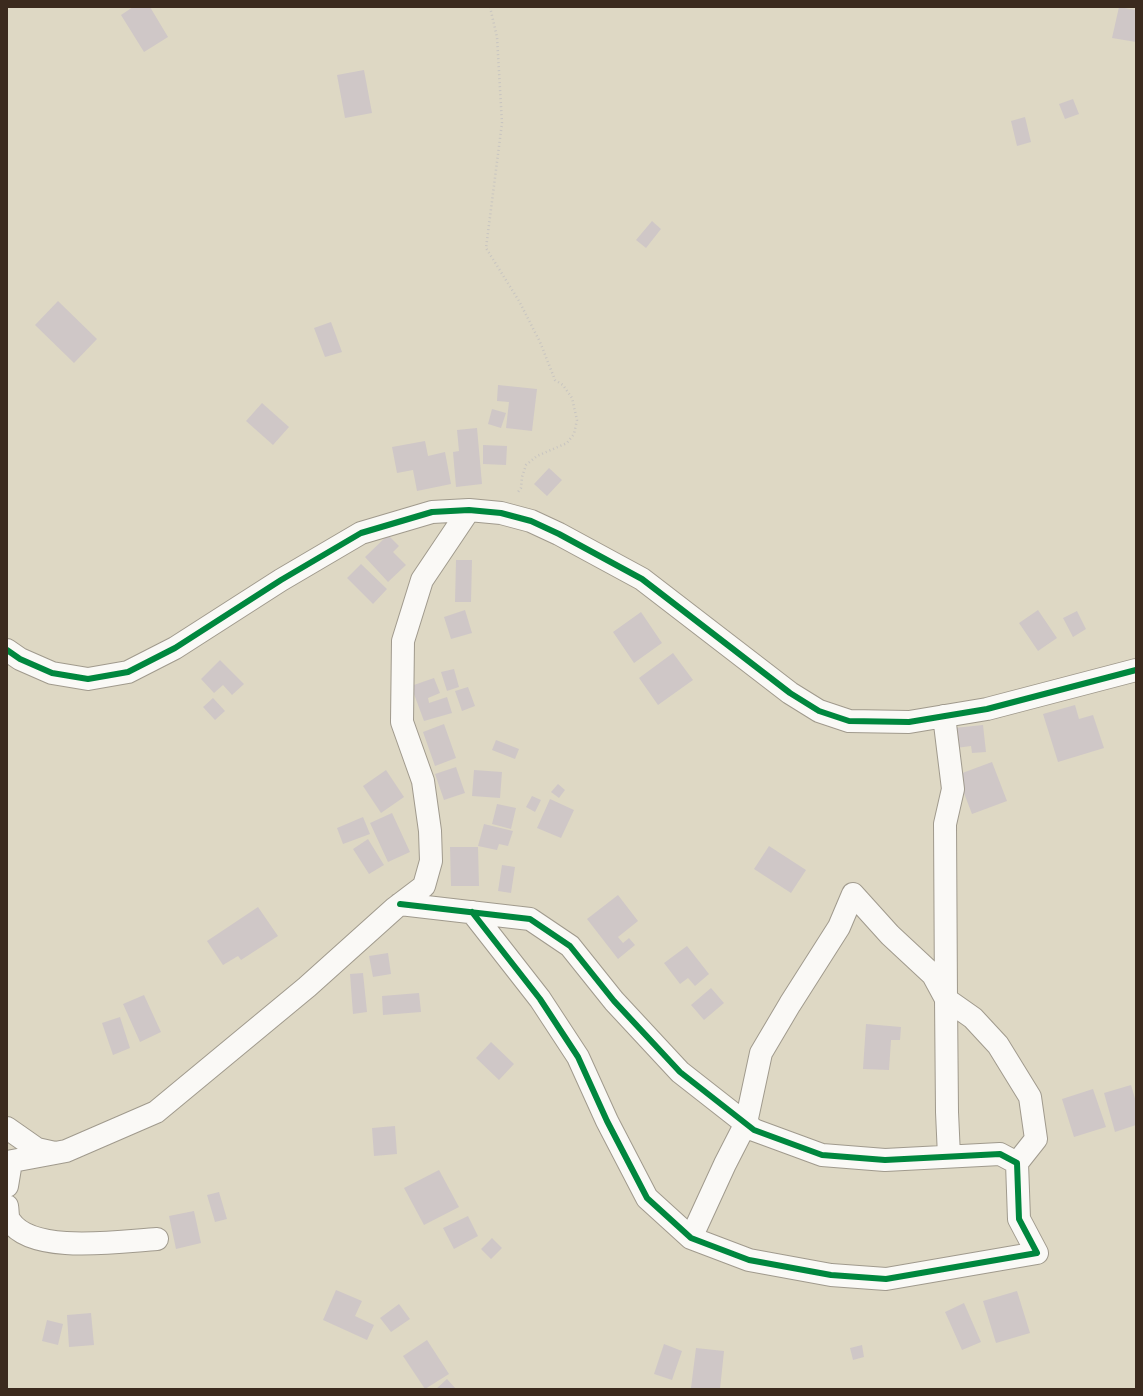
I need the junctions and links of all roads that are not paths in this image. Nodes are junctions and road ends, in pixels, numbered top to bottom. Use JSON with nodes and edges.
{"nodes":[{"id":1,"x":469,"y":510,"type":"junction"},
{"id":2,"x":7,"y":650,"type":"edge"},
{"id":3,"x":1136,"y":670,"type":"edge"},
{"id":4,"x":944,"y":716,"type":"junction"},
{"id":5,"x":400,"y":904,"type":"junction"},
{"id":6,"x":472,"y":912,"type":"junction"},
{"id":7,"x":946,"y":999,"type":"junction"},
{"id":8,"x":746,"y":1123,"type":"junction"},
{"id":9,"x":7,"y":1128,"type":"edge"},
{"id":10,"x":56,"y":1153,"type":"junction"},
{"id":11,"x":949,"y":1156,"type":"junction"},
{"id":12,"x":9,"y":1162,"type":"edge"},
{"id":13,"x":1017,"y":1163,"type":"junction"},
{"id":14,"x":7,"y":1186,"type":"edge"},
{"id":15,"x":7,"y":1206,"type":"edge"},
{"id":16,"x":691,"y":1238,"type":"junction"},
{"id":17,"x":157,"y":1239,"type":"dead end"}],
"edges":[{"from":1,"to":2,"type":"street"},
{"from":1,"to":4,"type":"street"},
{"from":1,"to":5,"type":"street"},
{"from":3,"to":4,"type":"street"},
{"from":4,"to":7,"type":"street"},
{"from":5,"to":6,"type":"street"},
{"from":5,"to":10,"type":"street"},
{"from":6,"to":8,"type":"street"},
{"from":6,"to":16,"type":"street"},
{"from":7,"to":8,"type":"street"},
{"from":7,"to":11,"type":"street"},
{"from":7,"to":13,"type":"street"},
{"from":8,"to":11,"type":"street"},
{"from":8,"to":16,"type":"street"},
{"from":9,"to":10,"type":"street"},
{"from":10,"to":12,"type":"street"},
{"from":11,"to":13,"type":"street"},
{"from":12,"to":14,"type":"street"},
{"from":13,"to":16,"type":"street"},
{"from":15,"to":17,"type":"street"}]}
